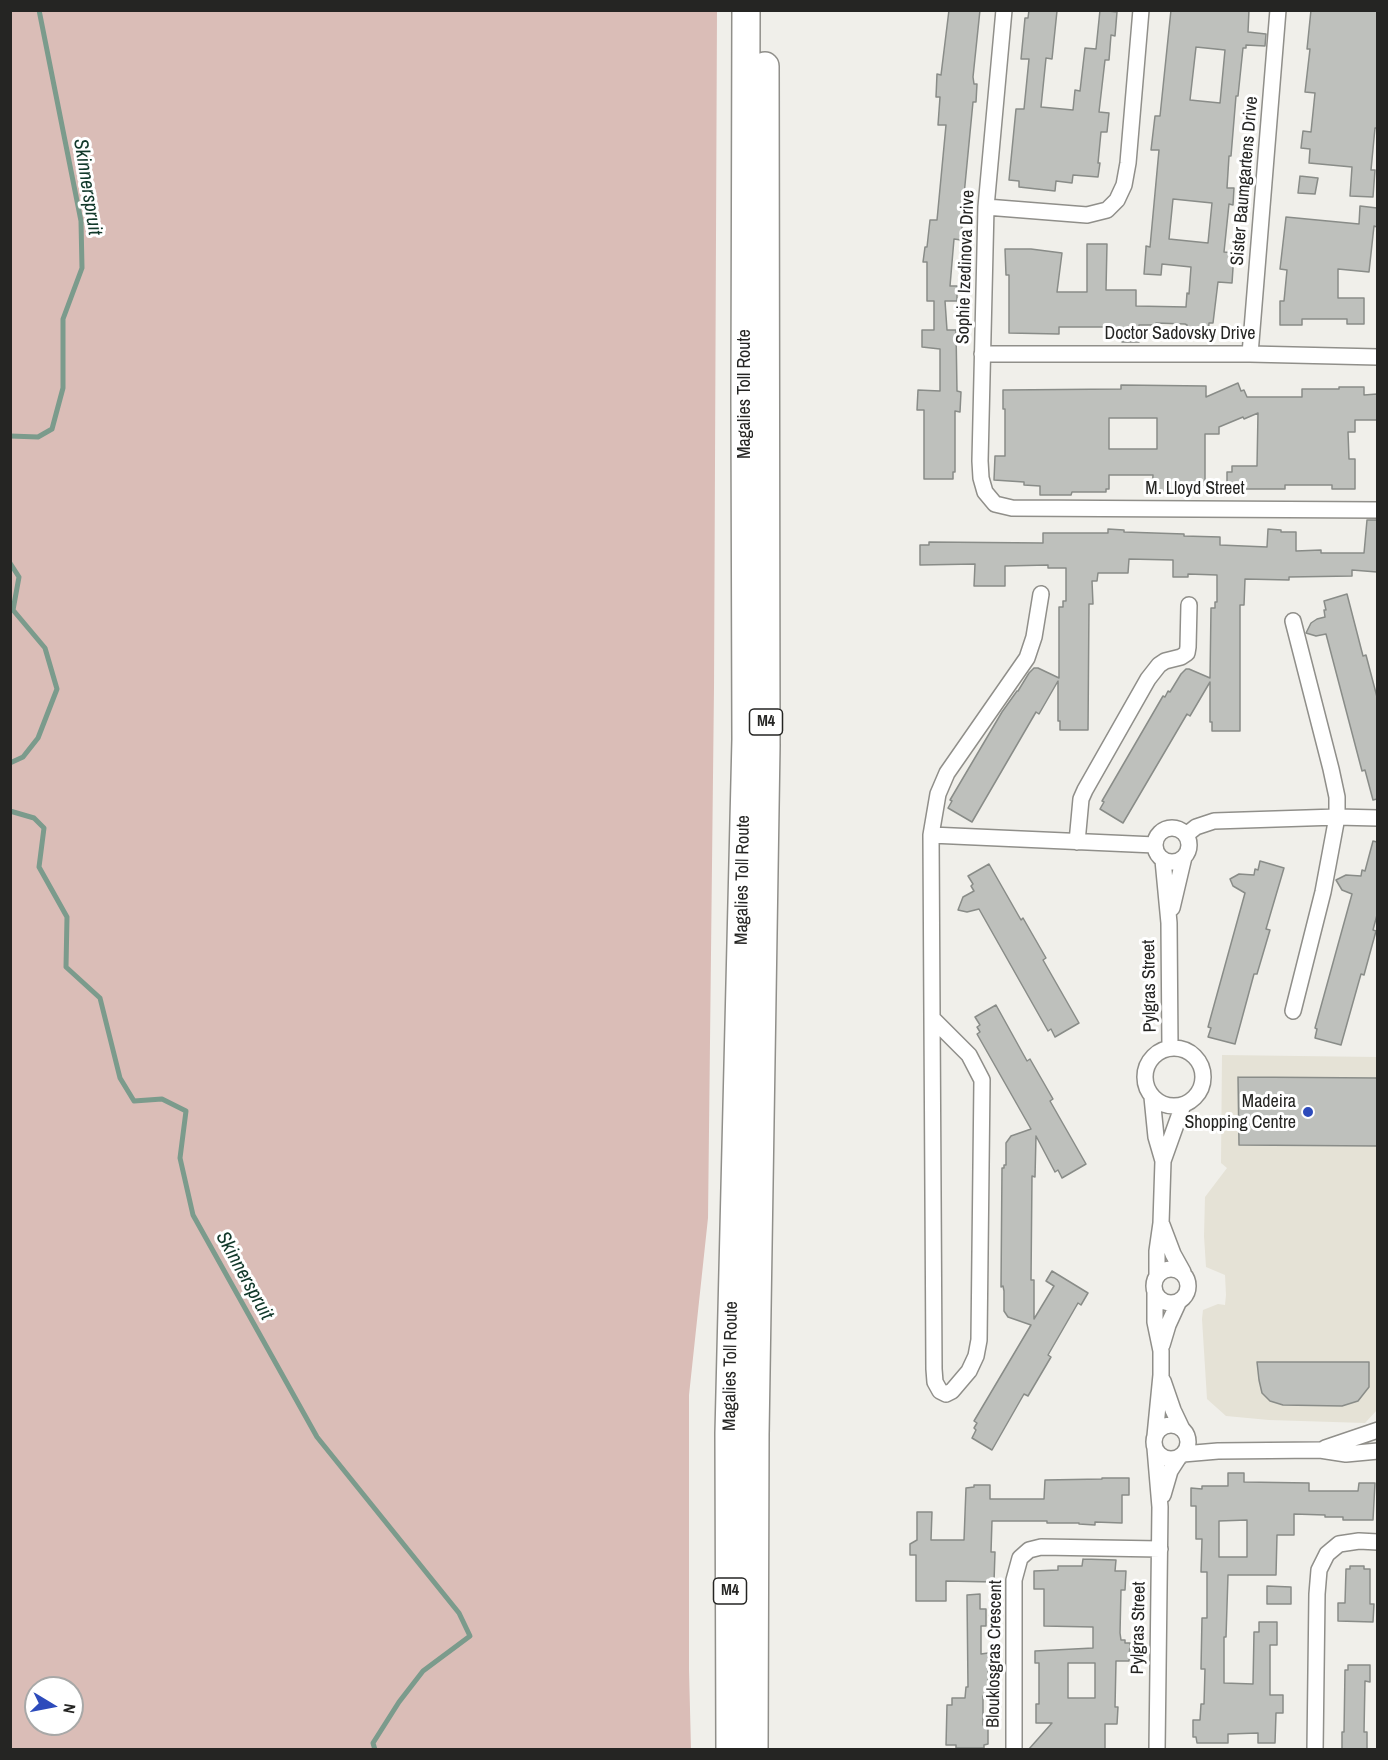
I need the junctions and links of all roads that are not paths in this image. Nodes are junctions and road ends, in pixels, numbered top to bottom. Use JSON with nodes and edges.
{"nodes":[{"id":1,"x":746,"y":10,"type":"edge"},
{"id":2,"x":764,"y":10,"type":"edge"},
{"id":3,"x":1004,"y":10,"type":"edge"},
{"id":4,"x":1141,"y":10,"type":"edge"},
{"id":5,"x":1278,"y":10,"type":"edge"},
{"id":6,"x":986,"y":207,"type":"junction"},
{"id":7,"x":982,"y":354,"type":"junction"},
{"id":8,"x":1250,"y":354,"type":"junction"},
{"id":9,"x":1377,"y":357,"type":"edge"},
{"id":10,"x":1012,"y":508,"type":"joint"},
{"id":11,"x":1377,"y":510,"type":"edge"},
{"id":12,"x":1041,"y":594,"type":"dead end"},
{"id":13,"x":1189,"y":604,"type":"dead end"},
{"id":14,"x":1293,"y":621,"type":"dead end"},
{"id":15,"x":1337,"y":817,"type":"junction"},
{"id":16,"x":1377,"y":818,"type":"edge"},
{"id":17,"x":931,"y":835,"type":"junction"},
{"id":18,"x":1186,"y":835,"type":"junction"},
{"id":19,"x":1077,"y":842,"type":"junction"},
{"id":20,"x":1155,"y":845,"type":"junction"},
{"id":21,"x":1184,"y":857,"type":"junction"},
{"id":22,"x":1163,"y":860,"type":"junction"},
{"id":23,"x":1169,"y":923,"type":"junction"},
{"id":24,"x":1293,"y":1011,"type":"dead end"},
{"id":25,"x":932,"y":1018,"type":"junction"},
{"id":26,"x":1170,"y":1048,"type":"junction"},
{"id":27,"x":1152,"y":1097,"type":"junction"},
{"id":28,"x":1183,"y":1106,"type":"junction"},
{"id":29,"x":1163,"y":1161,"type":"junction"},
{"id":30,"x":1161,"y":1223,"type":"junction"},
{"id":31,"x":1183,"y":1272,"type":"junction"},
{"id":32,"x":1157,"y":1275,"type":"junction"},
{"id":33,"x":1155,"y":1292,"type":"junction"},
{"id":34,"x":1179,"y":1301,"type":"junction"},
{"id":35,"x":1161,"y":1351,"type":"junction"},
{"id":36,"x":1161,"y":1375,"type":"junction"},
{"id":37,"x":1377,"y":1430,"type":"edge"},
{"id":38,"x":1184,"y":1431,"type":"junction"},
{"id":39,"x":1155,"y":1442,"type":"junction"},
{"id":40,"x":1320,"y":1450,"type":"junction"},
{"id":41,"x":1218,"y":1451,"type":"junction"},
{"id":42,"x":1377,"y":1451,"type":"edge"},
{"id":43,"x":1181,"y":1455,"type":"junction"},
{"id":44,"x":1160,"y":1507,"type":"junction"},
{"id":45,"x":1377,"y":1542,"type":"edge"},
{"id":46,"x":1160,"y":1549,"type":"junction"},
{"id":47,"x":730,"y":1749,"type":"edge"},
{"id":48,"x":754,"y":1749,"type":"edge"},
{"id":49,"x":1014,"y":1749,"type":"edge"},
{"id":50,"x":1157,"y":1749,"type":"edge"},
{"id":51,"x":1315,"y":1749,"type":"edge"}],
"edges":[{"from":1,"to":47,"type":"highway","name":"Magalies Toll Route","number":"M4"},
{"from":2,"to":48,"type":"highway","name":"Magalies Toll Route","number":"M4"},
{"from":3,"to":6,"type":"street","name":"Sophie Izedinova Drive"},
{"from":4,"to":6,"type":"street"},
{"from":5,"to":8,"type":"street","name":"Sister Baumgartens Drive"},
{"from":6,"to":7,"type":"street","name":"Sophie Izedinova Drive"},
{"from":7,"to":8,"type":"street","name":"Doctor Sadovsky Drive"},
{"from":7,"to":10,"type":"street","name":"Sophie Izedinova Drive"},
{"from":8,"to":9,"type":"street","name":"Doctor Sadovsky Drive"},
{"from":10,"to":11,"type":"street","name":"M. Lloyd Street"},
{"from":12,"to":17,"type":"street"},
{"from":13,"to":19,"type":"street"},
{"from":14,"to":15,"type":"street"},
{"from":15,"to":16,"type":"street"},
{"from":15,"to":18,"type":"street"},
{"from":15,"to":24,"type":"street"},
{"from":17,"to":19,"type":"street"},
{"from":17,"to":25,"type":"street"},
{"from":18,"to":20,"type":"street"},
{"from":18,"to":21,"type":"street"},
{"from":19,"to":20,"type":"street"},
{"from":20,"to":22,"type":"street"},
{"from":21,"to":22,"type":"street"},
{"from":21,"to":23,"type":"street","name":"Pylgras Street"},
{"from":22,"to":23,"type":"street","name":"Pylgras Street"},
{"from":23,"to":26,"type":"street","name":"Pylgras Street"},
{"from":25,"to":25,"type":"street"},
{"from":26,"to":27,"type":"street"},
{"from":26,"to":28,"type":"street"},
{"from":27,"to":28,"type":"street"},
{"from":27,"to":29,"type":"street"},
{"from":28,"to":29,"type":"street"},
{"from":29,"to":30,"type":"street"},
{"from":30,"to":31,"type":"street"},
{"from":30,"to":32,"type":"street"},
{"from":31,"to":32,"type":"street"},
{"from":31,"to":34,"type":"street"},
{"from":32,"to":33,"type":"street"},
{"from":33,"to":34,"type":"street"},
{"from":33,"to":35,"type":"street","name":"Pylgras Street"},
{"from":34,"to":35,"type":"street","name":"Pylgras Street"},
{"from":35,"to":36,"type":"street","name":"Pylgras Street"},
{"from":36,"to":38,"type":"street","name":"Pylgras Street"},
{"from":36,"to":39,"type":"street","name":"Pylgras Street"},
{"from":37,"to":40,"type":"street"},
{"from":38,"to":39,"type":"street"},
{"from":38,"to":41,"type":"street"},
{"from":38,"to":43,"type":"street"},
{"from":39,"to":43,"type":"street"},
{"from":39,"to":44,"type":"street","name":"Pylgras Street"},
{"from":40,"to":41,"type":"street"},
{"from":40,"to":42,"type":"street"},
{"from":41,"to":43,"type":"street"},
{"from":43,"to":44,"type":"street","name":"Pylgras Street"},
{"from":44,"to":46,"type":"street","name":"Pylgras Street"},
{"from":45,"to":51,"type":"street"},
{"from":46,"to":49,"type":"street","name":"Blouklosgras Crescent"},
{"from":46,"to":50,"type":"street","name":"Pylgras Street"}]}
